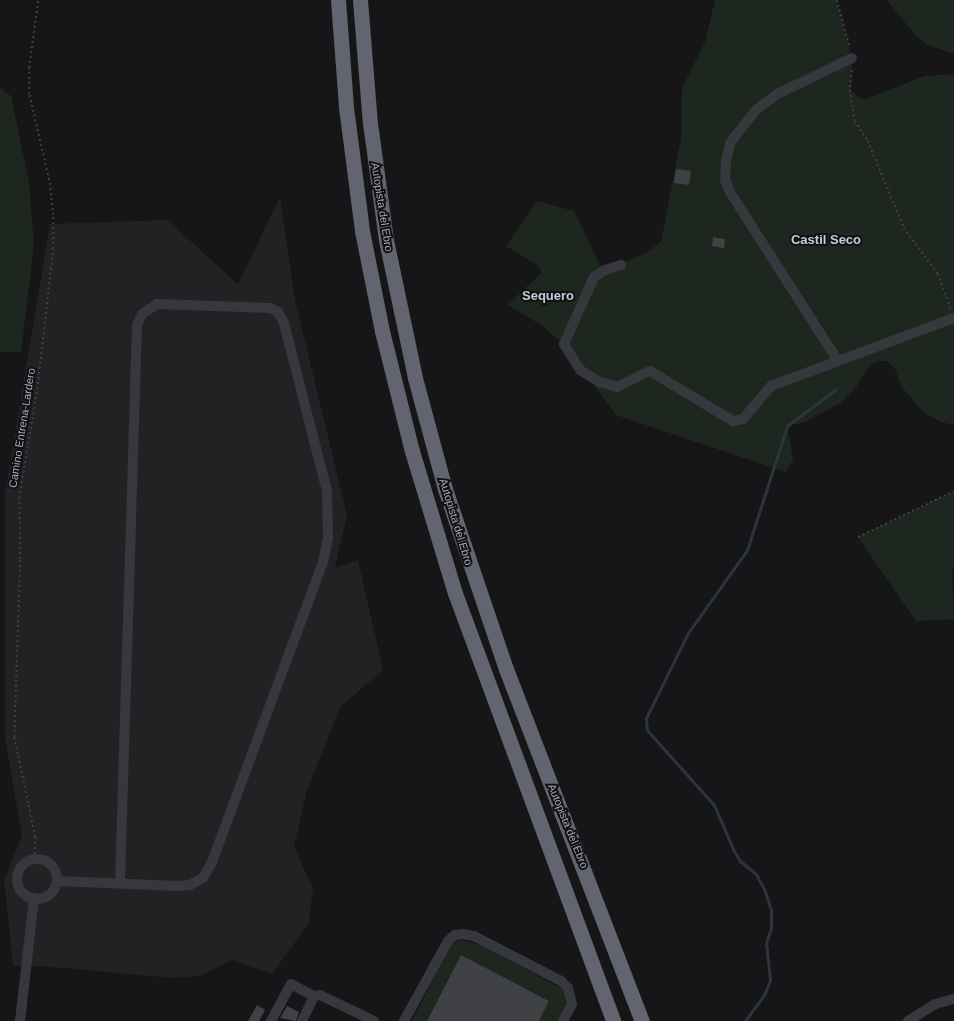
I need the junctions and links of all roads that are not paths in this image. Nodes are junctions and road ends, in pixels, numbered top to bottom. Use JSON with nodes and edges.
{"nodes":[{"id":1,"x":338,"y":0,"type":"edge"},
{"id":2,"x":360,"y":0,"type":"edge"},
{"id":3,"x":852,"y":58,"type":"road end"},
{"id":4,"x":621,"y":265,"type":"dead end"},
{"id":5,"x":953,"y":314,"type":"edge"},
{"id":6,"x":838,"y":361,"type":"junction"},
{"id":7,"x":57,"y":880,"type":"junction"},
{"id":8,"x":120,"y":883,"type":"junction"},
{"id":9,"x":34,"y":898,"type":"junction"},
{"id":10,"x":314,"y":996,"type":"junction"},
{"id":11,"x":954,"y":999,"type":"edge"},
{"id":12,"x":20,"y":1021,"type":"edge"},
{"id":13,"x":271,"y":1021,"type":"edge"},
{"id":14,"x":302,"y":1021,"type":"edge"},
{"id":15,"x":374,"y":1021,"type":"edge"},
{"id":16,"x":404,"y":1021,"type":"edge"},
{"id":17,"x":563,"y":1021,"type":"edge"},
{"id":18,"x":613,"y":1021,"type":"edge"},
{"id":19,"x":642,"y":1021,"type":"edge"},
{"id":20,"x":908,"y":1021,"type":"edge"}],
"edges":[{"from":1,"to":18,"type":"highway","name":"Autopista del Ebro"},
{"from":2,"to":19,"type":"highway","name":"Autopista del Ebro"},
{"from":3,"to":6,"type":"street"},
{"from":4,"to":6,"type":"street"},
{"from":5,"to":6,"type":"street"},
{"from":7,"to":8,"type":"street"},
{"from":7,"to":9,"type":"street"},
{"from":7,"to":9,"type":"street"},
{"from":8,"to":8,"type":"street"},
{"from":9,"to":12,"type":"street"},
{"from":10,"to":13,"type":"street"},
{"from":10,"to":14,"type":"street"},
{"from":10,"to":15,"type":"street"},
{"from":11,"to":20,"type":"street"},
{"from":16,"to":17,"type":"street"}]}
